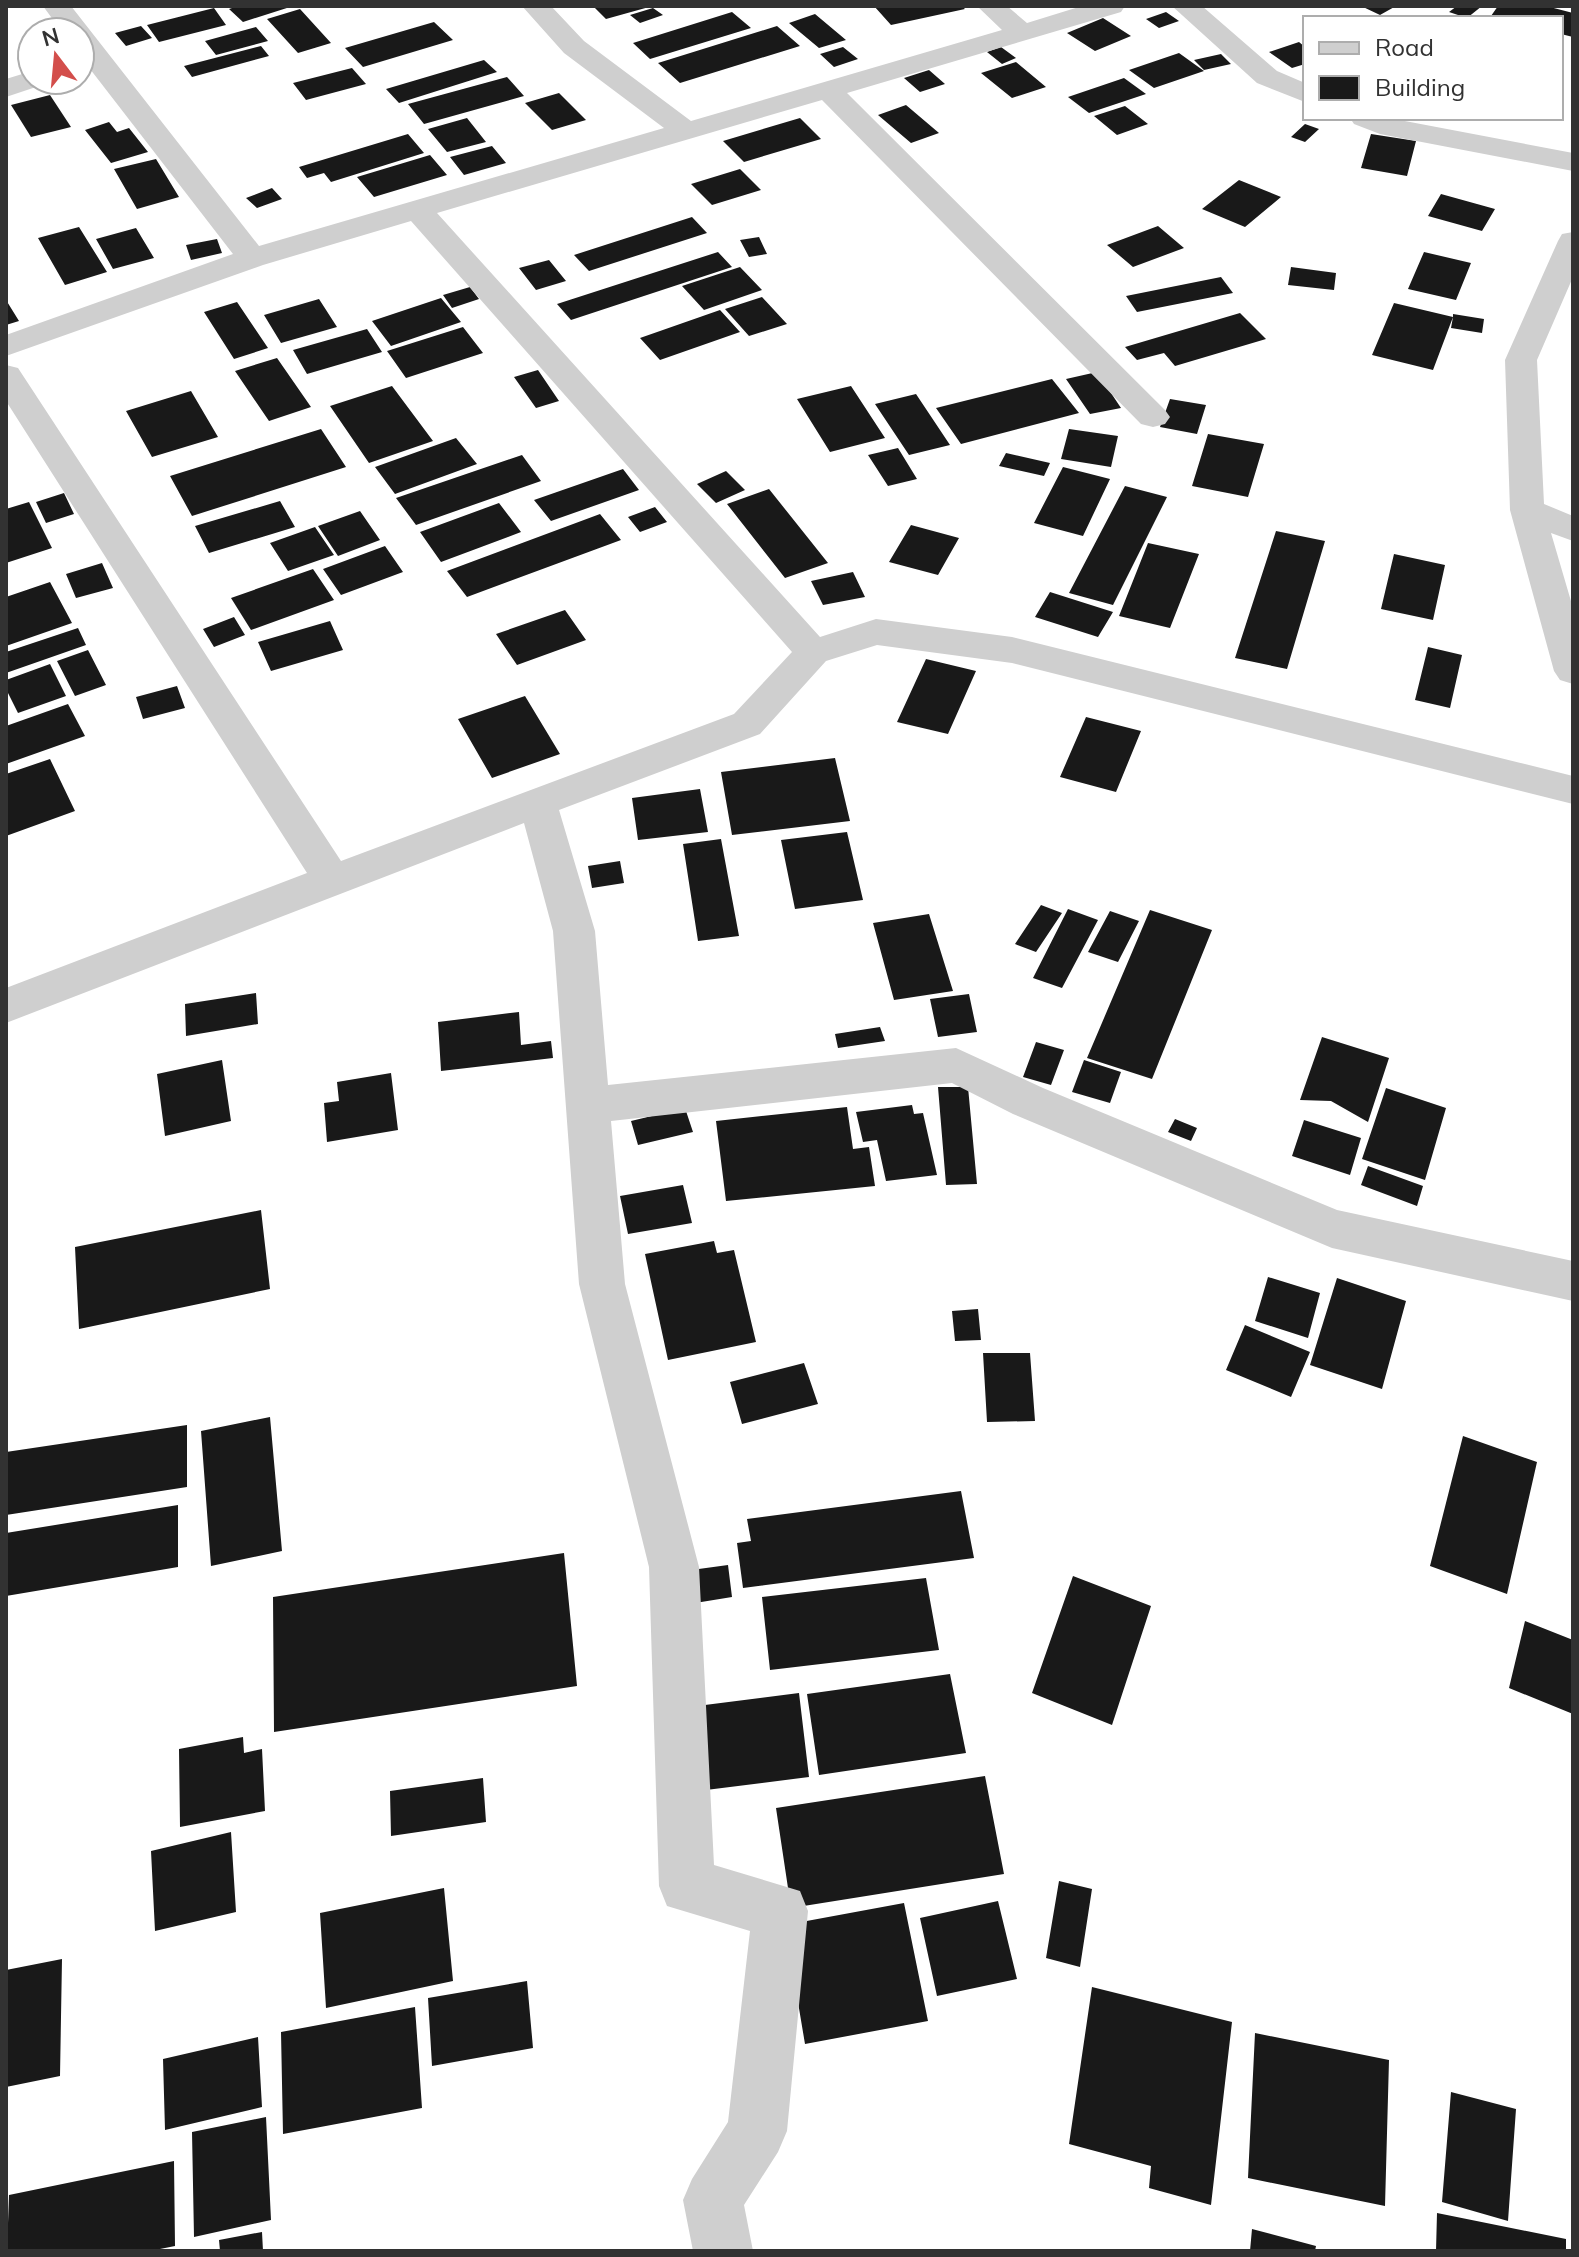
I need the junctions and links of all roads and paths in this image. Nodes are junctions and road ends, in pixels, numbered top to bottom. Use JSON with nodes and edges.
{"nodes":[{"id":1,"x":536,"y":6,"type":"edge"},
{"id":2,"x":991,"y":6,"type":"edge"},
{"id":3,"x":1111,"y":6,"type":"edge"},
{"id":4,"x":1186,"y":6,"type":"edge"},
{"id":5,"x":1022,"y":33,"type":"junction"},
{"id":6,"x":96,"y":66,"type":"edge"},
{"id":7,"x":828,"y":90,"type":"junction"},
{"id":8,"x":1303,"y":92,"type":"edge"},
{"id":9,"x":1369,"y":120,"type":"edge"},
{"id":10,"x":685,"y":130,"type":"junction"},
{"id":11,"x":1573,"y":162,"type":"edge"},
{"id":12,"x":417,"y":209,"type":"junction"},
{"id":13,"x":1573,"y":241,"type":"edge"},
{"id":14,"x":252,"y":258,"type":"junction"},
{"id":15,"x":6,"y":346,"type":"edge"},
{"id":16,"x":6,"y":375,"type":"edge"},
{"id":17,"x":1153,"y":417,"type":"dead end"},
{"id":18,"x":1527,"y":510,"type":"junction"},
{"id":19,"x":1573,"y":529,"type":"edge"},
{"id":20,"x":813,"y":652,"type":"junction"},
{"id":21,"x":1573,"y":671,"type":"edge"},
{"id":22,"x":1573,"y":790,"type":"edge"},
{"id":23,"x":537,"y":801,"type":"junction"},
{"id":24,"x":332,"y":880,"type":"junction"},
{"id":25,"x":6,"y":1006,"type":"edge"},
{"id":26,"x":590,"y":1105,"type":"junction"},
{"id":27,"x":1573,"y":1281,"type":"edge"},
{"id":28,"x":723,"y":2251,"type":"edge"}],
"edges":[{"from":1,"to":10,"type":"street"},
{"from":2,"to":5,"type":"street"},
{"from":3,"to":5,"type":"street"},
{"from":4,"to":8,"type":"street"},
{"from":5,"to":7,"type":"street"},
{"from":5,"to":10,"type":"street"},
{"from":6,"to":14,"type":"street"},
{"from":7,"to":10,"type":"street"},
{"from":7,"to":17,"type":"street"},
{"from":9,"to":11,"type":"street"},
{"from":10,"to":12,"type":"street"},
{"from":12,"to":14,"type":"street"},
{"from":12,"to":20,"type":"street"},
{"from":13,"to":18,"type":"street"},
{"from":14,"to":15,"type":"street"},
{"from":16,"to":24,"type":"street"},
{"from":18,"to":19,"type":"street"},
{"from":18,"to":21,"type":"street"},
{"from":20,"to":22,"type":"street"},
{"from":20,"to":23,"type":"street"},
{"from":23,"to":24,"type":"street"},
{"from":23,"to":26,"type":"street"},
{"from":24,"to":25,"type":"street"},
{"from":26,"to":27,"type":"street"},
{"from":26,"to":28,"type":"street"}]}
